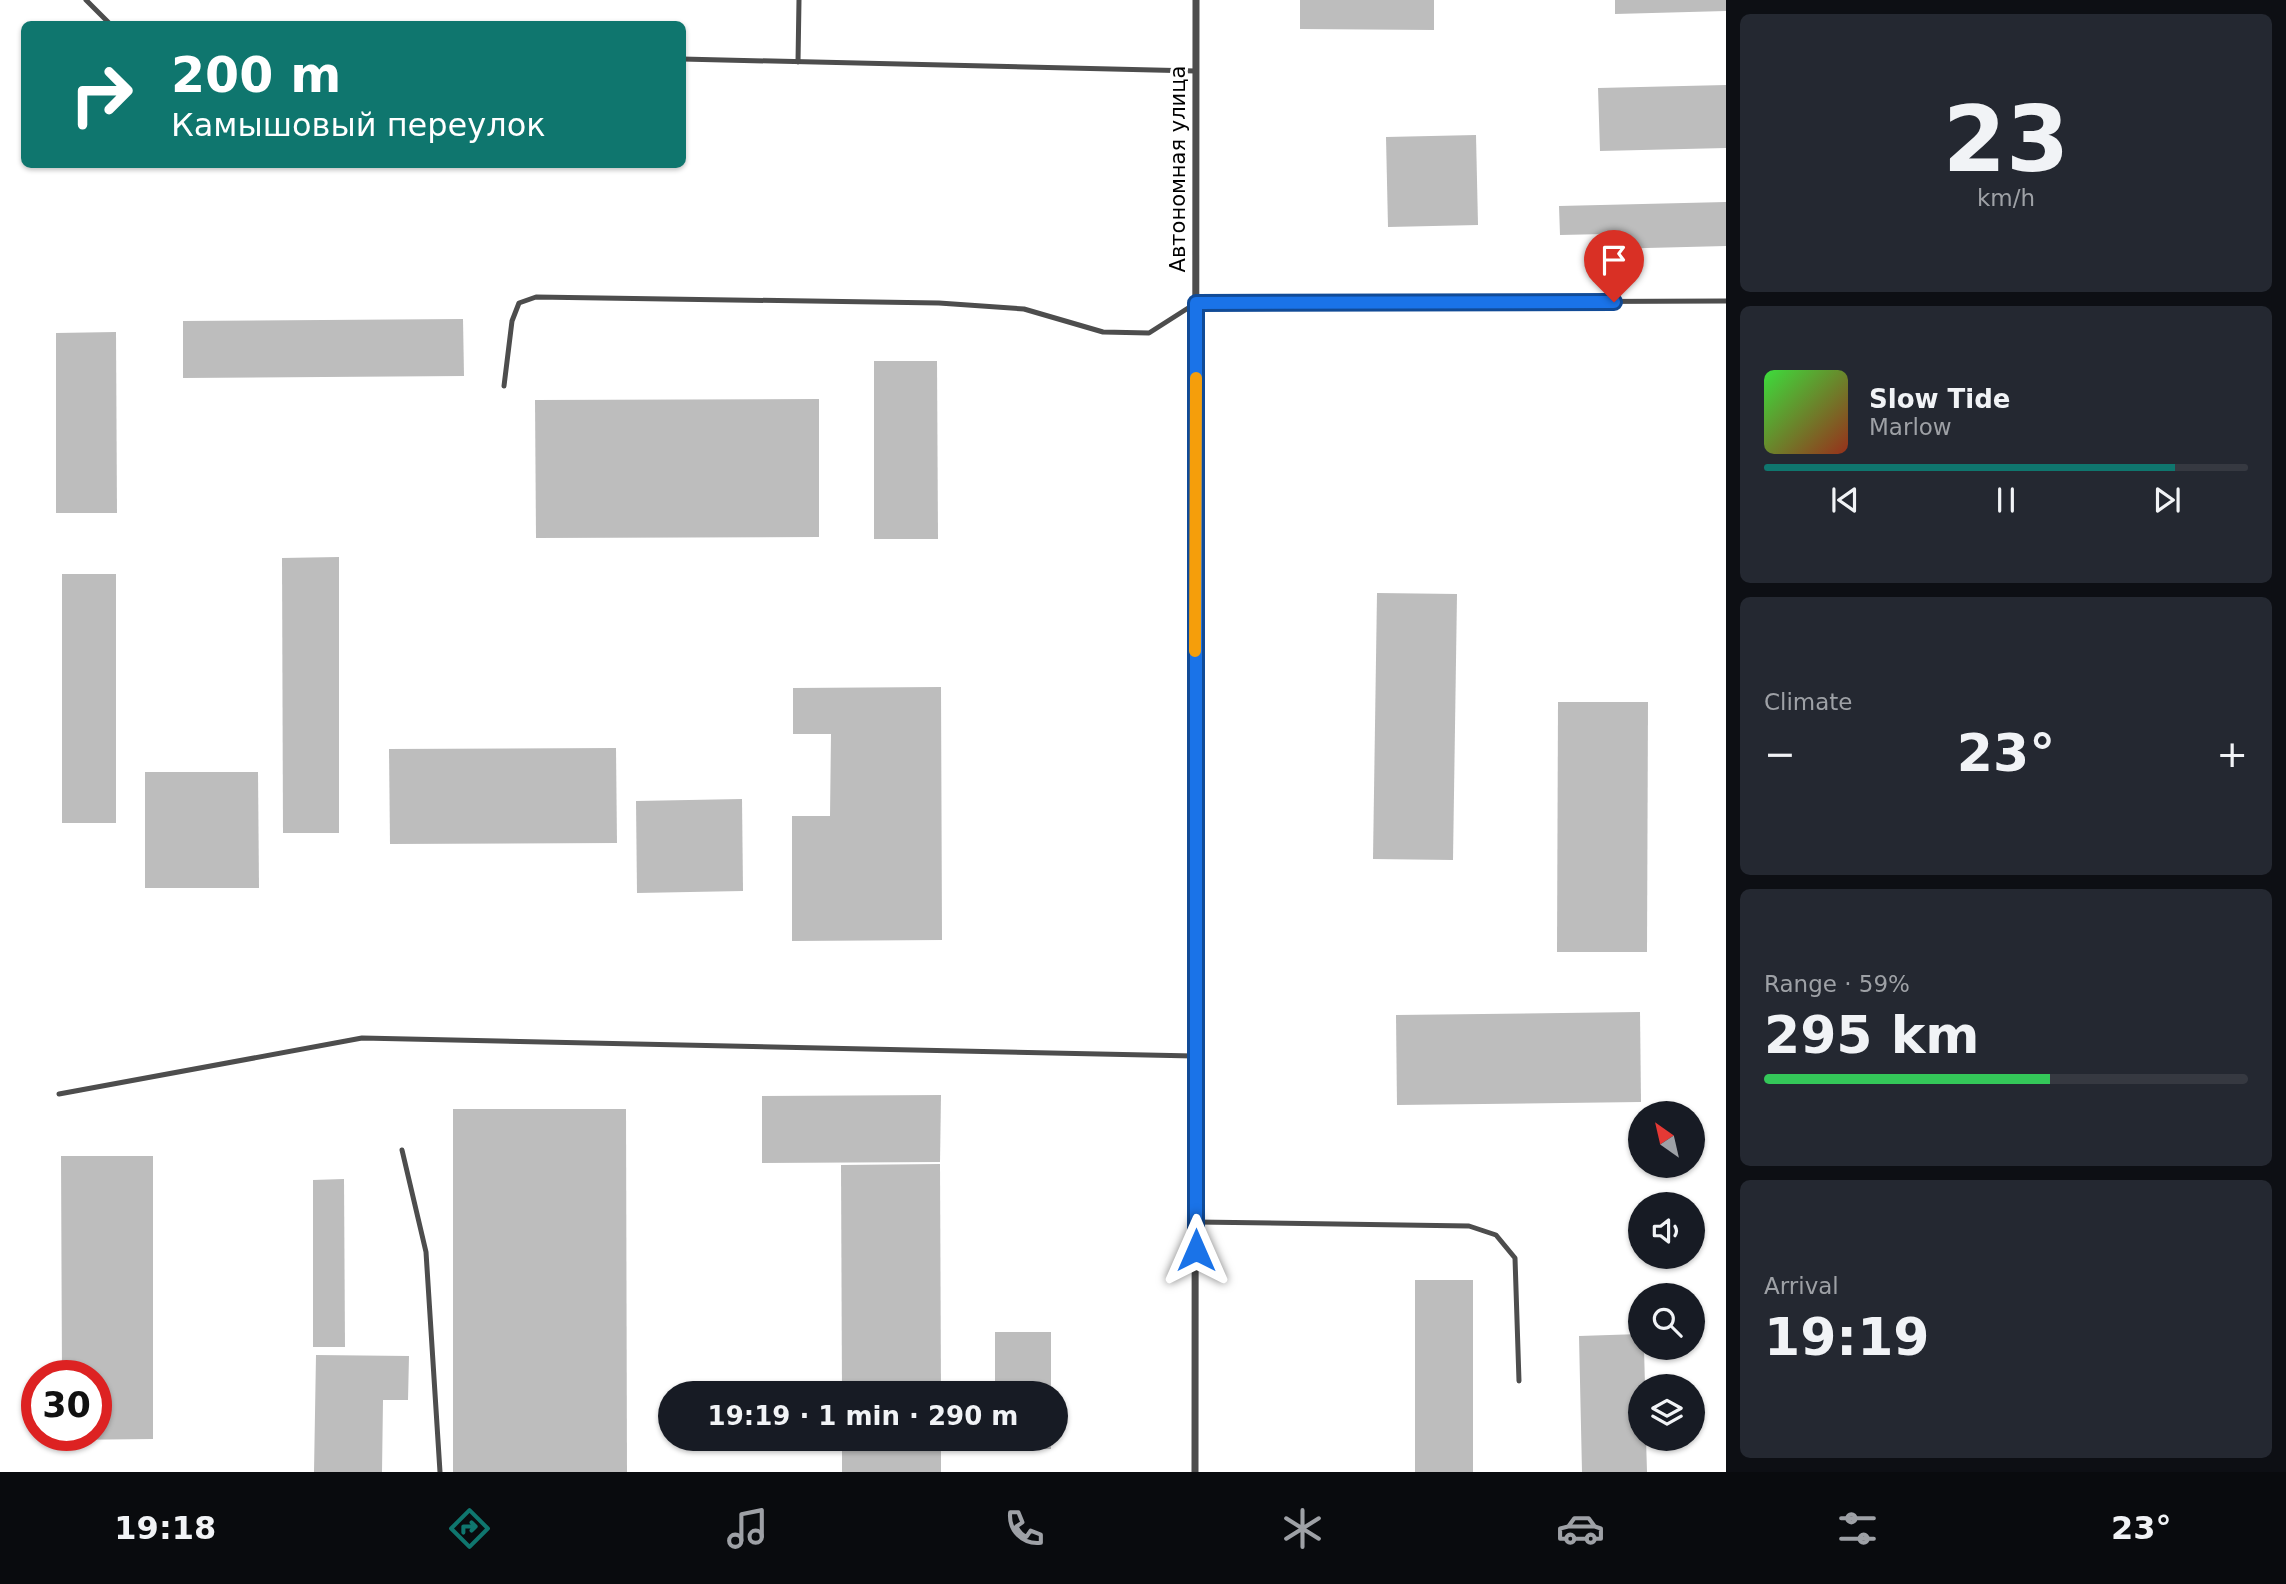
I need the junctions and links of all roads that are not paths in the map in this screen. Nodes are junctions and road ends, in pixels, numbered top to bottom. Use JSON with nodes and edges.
{"nodes":[{"id":1,"x":86,"y":0,"type":"edge"},
{"id":2,"x":799,"y":0,"type":"edge"},
{"id":3,"x":1196,"y":0,"type":"edge"},
{"id":4,"x":107,"y":21,"type":"edge"},
{"id":5,"x":686,"y":59,"type":"edge"},
{"id":6,"x":798,"y":62,"type":"junction"},
{"id":7,"x":1196,"y":71,"type":"junction"},
{"id":8,"x":1726,"y":301,"type":"edge"},
{"id":9,"x":1196,"y":303,"type":"junction"},
{"id":10,"x":503,"y":386,"type":"dead end"},
{"id":11,"x":1195,"y":1056,"type":"junction"},
{"id":12,"x":59,"y":1094,"type":"dead end"},
{"id":13,"x":402,"y":1150,"type":"dead end"},
{"id":14,"x":1196,"y":1222,"type":"junction"},
{"id":15,"x":1519,"y":1381,"type":"dead end"},
{"id":16,"x":440,"y":1472,"type":"edge"},
{"id":17,"x":1195,"y":1472,"type":"edge"}],
"edges":[{"from":1,"to":4,"type":"lane"},
{"from":2,"to":6,"type":"lane"},
{"from":3,"to":7,"type":"street","name":"Автономная улица"},
{"from":5,"to":6,"type":"lane"},
{"from":6,"to":7,"type":"lane"},
{"from":7,"to":9,"type":"street","name":"Автономная улица"},
{"from":8,"to":9,"type":"lane"},
{"from":9,"to":10,"type":"lane"},
{"from":9,"to":11,"type":"street","name":"Автономная улица"},
{"from":11,"to":12,"type":"lane"},
{"from":11,"to":14,"type":"street","name":"Автономная улица"},
{"from":13,"to":16,"type":"lane"},
{"from":14,"to":15,"type":"lane"},
{"from":14,"to":17,"type":"street","name":"Автономная улица"}]}
